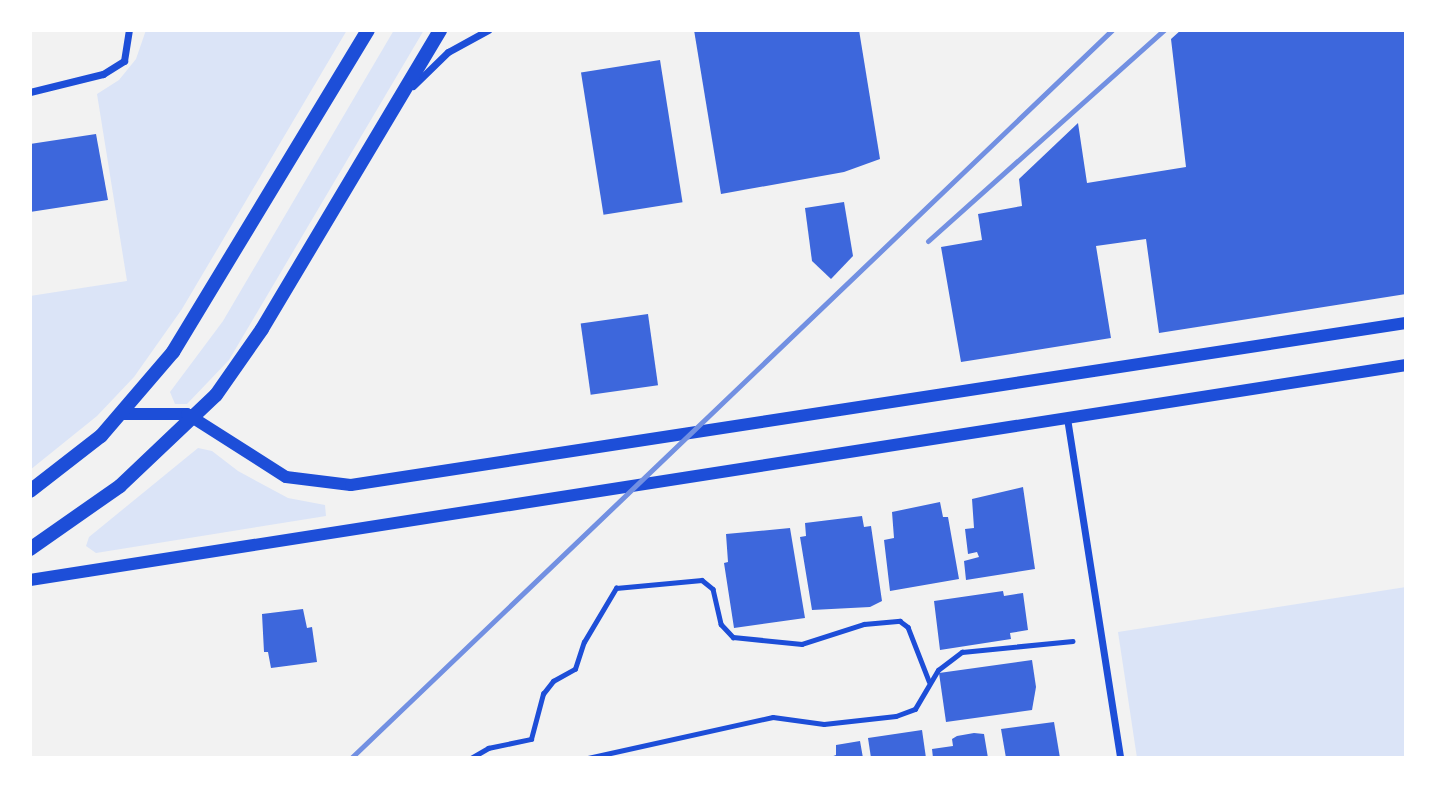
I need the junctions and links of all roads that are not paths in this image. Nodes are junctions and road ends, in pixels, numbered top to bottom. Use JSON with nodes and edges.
{"nodes":[{"id":1,"x":130,"y":30,"type":"edge"},
{"id":2,"x":368,"y":30,"type":"edge"},
{"id":3,"x":440,"y":30,"type":"edge"},
{"id":4,"x":488,"y":30,"type":"edge"},
{"id":5,"x":30,"y":92,"type":"edge"},
{"id":6,"x":395,"y":104,"type":"junction"},
{"id":7,"x":1406,"y":323,"type":"edge"},
{"id":8,"x":1406,"y":365,"type":"edge"},
{"id":9,"x":123,"y":414,"type":"junction"},
{"id":10,"x":197,"y":417,"type":"junction"},
{"id":11,"x":1067,"y":418,"type":"junction"},
{"id":12,"x":30,"y":491,"type":"edge"},
{"id":13,"x":30,"y":549,"type":"edge"},
{"id":14,"x":30,"y":580,"type":"edge"},
{"id":15,"x":1120,"y":758,"type":"edge"}],
"edges":[{"from":1,"to":5,"type":"street"},
{"from":2,"to":9,"type":"main road"},
{"from":3,"to":6,"type":"main road"},
{"from":4,"to":6,"type":"street"},
{"from":6,"to":10,"type":"main road"},
{"from":7,"to":10,"type":"street"},
{"from":8,"to":11,"type":"street"},
{"from":9,"to":10,"type":"street"},
{"from":9,"to":12,"type":"main road"},
{"from":10,"to":13,"type":"main road"},
{"from":11,"to":14,"type":"street"},
{"from":11,"to":15,"type":"street"}]}
